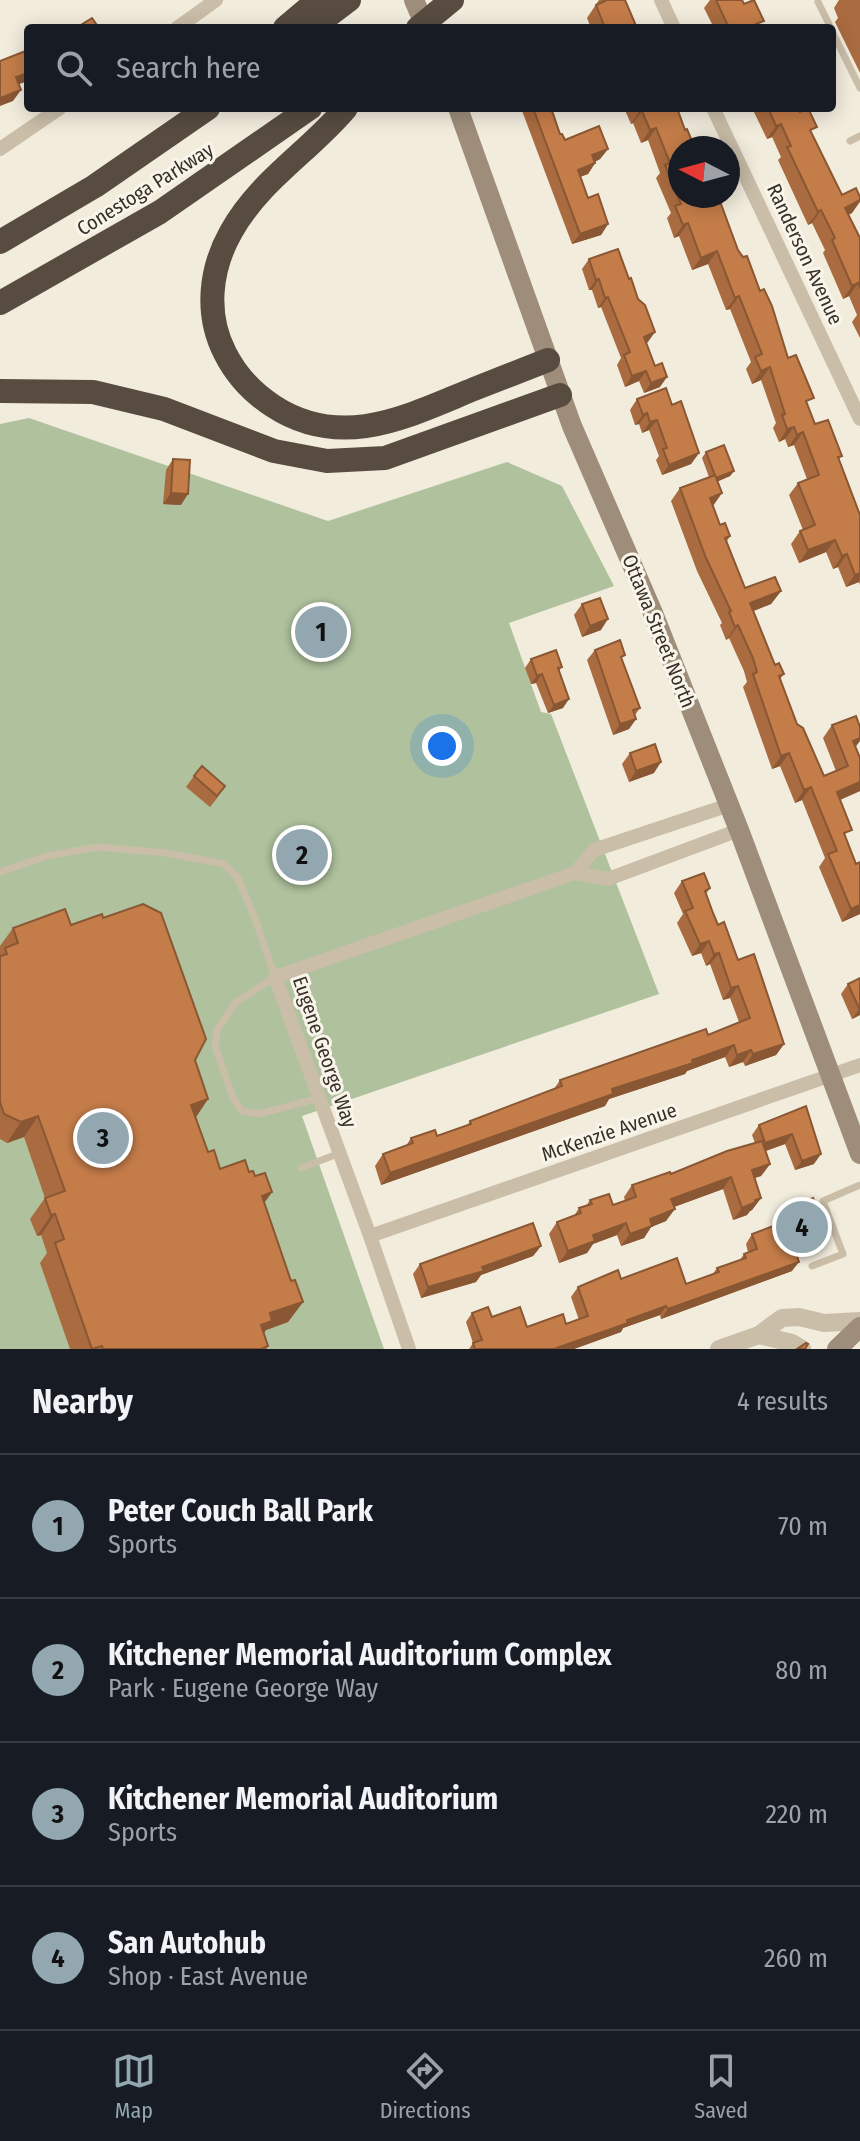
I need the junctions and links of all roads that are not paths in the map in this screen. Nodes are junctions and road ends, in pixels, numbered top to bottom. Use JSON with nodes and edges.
{"nodes":[{"id":1,"x":216,"y":0,"type":"edge"},
{"id":2,"x":318,"y":0,"type":"edge"},
{"id":3,"x":349,"y":0,"type":"edge"},
{"id":4,"x":414,"y":0,"type":"edge"},
{"id":5,"x":452,"y":0,"type":"edge"},
{"id":6,"x":661,"y":0,"type":"edge"},
{"id":7,"x":818,"y":2,"type":"dead end"},
{"id":8,"x":183,"y":24,"type":"edge"},
{"id":9,"x":290,"y":24,"type":"edge"},
{"id":10,"x":317,"y":24,"type":"edge"},
{"id":11,"x":423,"y":24,"type":"edge"},
{"id":12,"x":424,"y":24,"type":"edge"},
{"id":13,"x":672,"y":24,"type":"edge"},
{"id":14,"x":829,"y":24,"type":"edge"},
{"id":15,"x":836,"y":39,"type":"edge"},
{"id":16,"x":860,"y":88,"type":"edge"},
{"id":17,"x":54,"y":112,"type":"edge"},
{"id":18,"x":201,"y":112,"type":"edge"},
{"id":19,"x":304,"y":112,"type":"edge"},
{"id":20,"x":342,"y":112,"type":"edge"},
{"id":21,"x":459,"y":112,"type":"edge"},
{"id":22,"x":715,"y":112,"type":"edge"},
{"id":23,"x":860,"y":136,"type":"edge"},
{"id":24,"x":850,"y":141,"type":"dead end"},
{"id":25,"x":0,"y":149,"type":"edge"},
{"id":26,"x":0,"y":242,"type":"edge"},
{"id":27,"x":0,"y":303,"type":"edge"},
{"id":28,"x":548,"y":360,"type":"junction"},
{"id":29,"x":0,"y":391,"type":"edge"},
{"id":30,"x":560,"y":395,"type":"junction"},
{"id":31,"x":860,"y":419,"type":"edge"},
{"id":32,"x":729,"y":805,"type":"junction"},
{"id":33,"x":739,"y":830,"type":"junction"},
{"id":34,"x":0,"y":872,"type":"edge"},
{"id":35,"x":575,"y":873,"type":"junction"},
{"id":36,"x":275,"y":977,"type":"junction"},
{"id":37,"x":860,"y":1065,"type":"edge"},
{"id":38,"x":831,"y":1075,"type":"junction"},
{"id":39,"x":319,"y":1098,"type":"junction"},
{"id":40,"x":340,"y":1153,"type":"junction"},
{"id":41,"x":860,"y":1154,"type":"edge"},
{"id":42,"x":301,"y":1168,"type":"dead end"},
{"id":43,"x":860,"y":1185,"type":"edge"},
{"id":44,"x":370,"y":1236,"type":"junction"},
{"id":45,"x":812,"y":1266,"type":"dead end"},
{"id":46,"x":860,"y":1321,"type":"edge"},
{"id":47,"x":860,"y":1327,"type":"edge"},
{"id":48,"x":759,"y":1335,"type":"junction"},
{"id":49,"x":409,"y":1349,"type":"edge"},
{"id":50,"x":719,"y":1349,"type":"edge"},
{"id":51,"x":802,"y":1349,"type":"edge"},
{"id":52,"x":837,"y":1349,"type":"edge"}],
"edges":[{"from":1,"to":8,"type":"street"},
{"from":2,"to":9,"type":"highway"},
{"from":3,"to":10,"type":"highway"},
{"from":4,"to":12,"type":"main road"},
{"from":5,"to":11,"type":"highway"},
{"from":6,"to":13,"type":"street"},
{"from":7,"to":14,"type":"lane"},
{"from":15,"to":16,"type":"lane"},
{"from":17,"to":25,"type":"street"},
{"from":18,"to":26,"type":"highway","name":"Conestoga Parkway"},
{"from":19,"to":27,"type":"highway","name":"Conestoga Parkway"},
{"from":20,"to":28,"type":"highway"},
{"from":21,"to":28,"type":"main road","name":"Ottawa Street North"},
{"from":22,"to":31,"type":"street","name":"Randerson Avenue"},
{"from":23,"to":24,"type":"lane"},
{"from":28,"to":30,"type":"main road","name":"Ottawa Street North"},
{"from":29,"to":30,"type":"highway"},
{"from":30,"to":32,"type":"main road","name":"Ottawa Street North"},
{"from":32,"to":33,"type":"main road","name":"Ottawa Street North"},
{"from":32,"to":35,"type":"street","name":"Eugene George Way"},
{"from":33,"to":35,"type":"street","name":"Eugene George Way"},
{"from":33,"to":38,"type":"main road","name":"Ottawa Street North"},
{"from":34,"to":36,"type":"lane"},
{"from":35,"to":36,"type":"street","name":"Eugene George Way"},
{"from":36,"to":39,"type":"street","name":"Eugene George Way"},
{"from":36,"to":39,"type":"lane"},
{"from":37,"to":38,"type":"street","name":"McKenzie Avenue"},
{"from":38,"to":41,"type":"main road","name":"Ottawa Street North"},
{"from":38,"to":44,"type":"street","name":"McKenzie Avenue"},
{"from":39,"to":40,"type":"street","name":"Eugene George Way"},
{"from":40,"to":42,"type":"lane"},
{"from":40,"to":44,"type":"street","name":"Eugene George Way"},
{"from":43,"to":45,"type":"lane"},
{"from":44,"to":49,"type":"street","name":"Eugene George Way"},
{"from":46,"to":48,"type":"street"},
{"from":47,"to":52,"type":"main road"},
{"from":48,"to":50,"type":"street"},
{"from":48,"to":51,"type":"street"}]}
